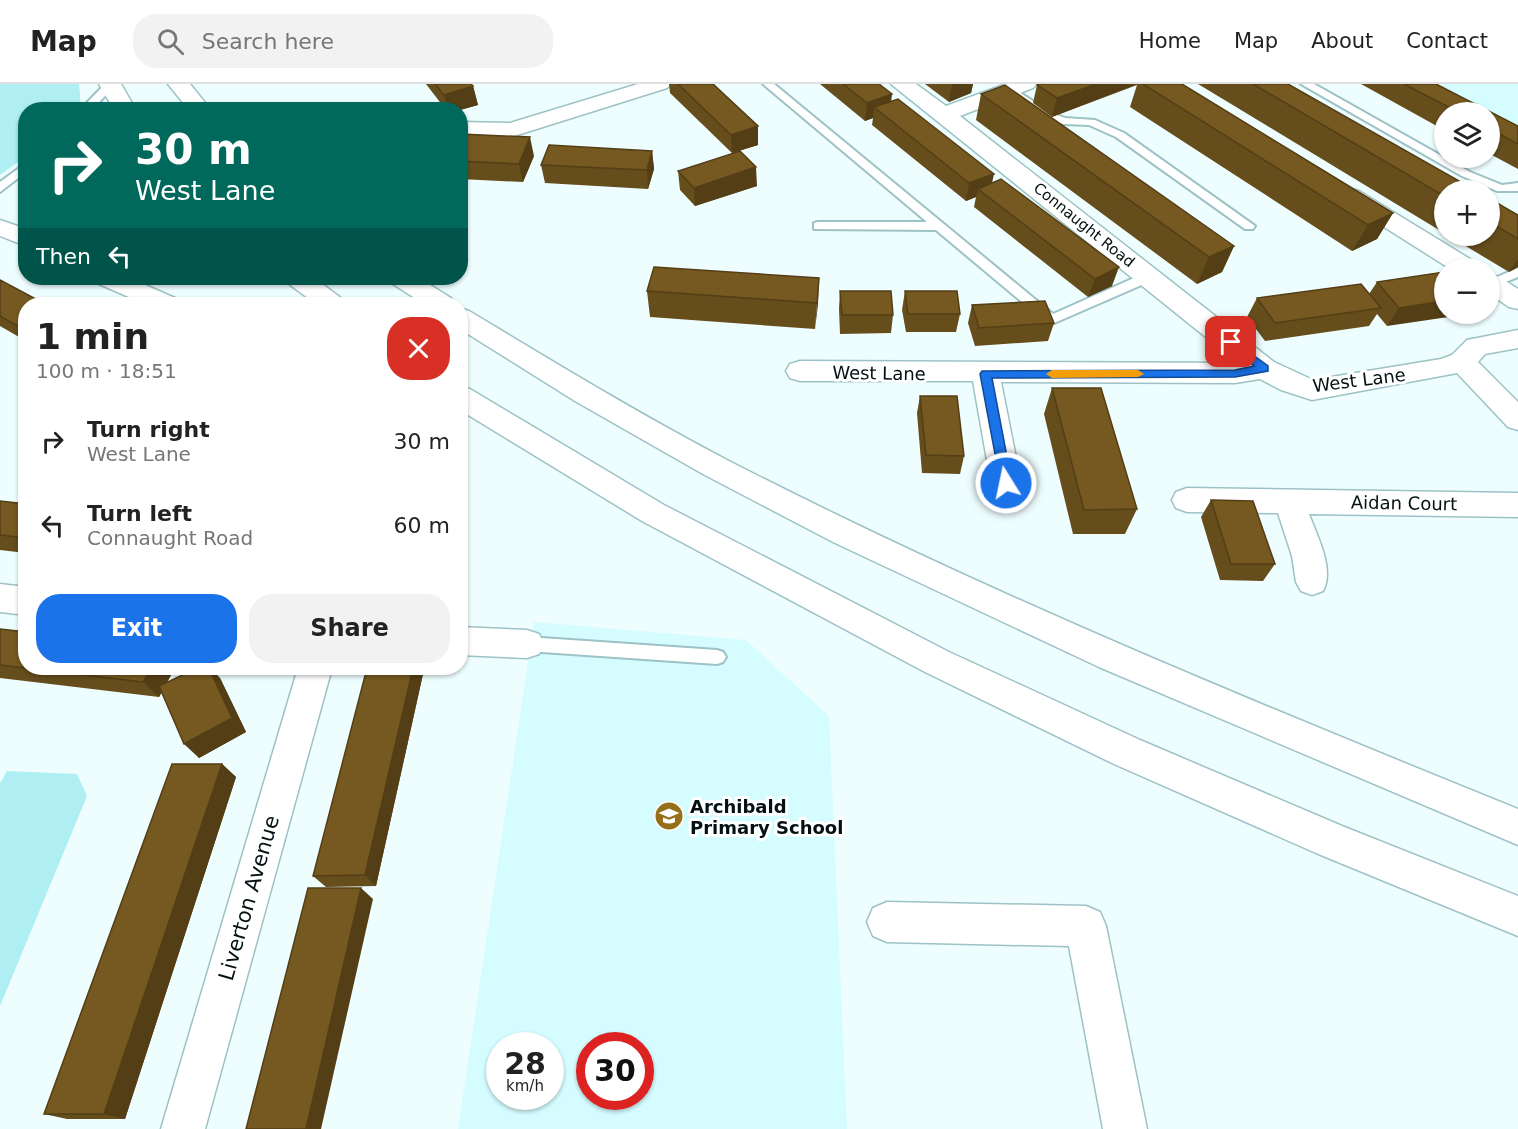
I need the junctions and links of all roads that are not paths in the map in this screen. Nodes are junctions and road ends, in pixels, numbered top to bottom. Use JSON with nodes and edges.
{"nodes":[{"id":1,"x":110,"y":84,"type":"edge"},
{"id":2,"x":179,"y":84,"type":"edge"},
{"id":3,"x":660,"y":84,"type":"edge"},
{"id":4,"x":768,"y":84,"type":"edge"},
{"id":5,"x":902,"y":84,"type":"edge"},
{"id":6,"x":1306,"y":84,"type":"edge"},
{"id":7,"x":1018,"y":87,"type":"edge"},
{"id":8,"x":93,"y":102,"type":"edge"},
{"id":9,"x":120,"y":102,"type":"edge"},
{"id":10,"x":194,"y":102,"type":"edge"},
{"id":11,"x":944,"y":114,"type":"junction"},
{"id":12,"x":468,"y":129,"type":"edge"},
{"id":13,"x":18,"y":173,"type":"edge"},
{"id":14,"x":1334,"y":186,"type":"edge"},
{"id":15,"x":1518,"y":187,"type":"edge"},
{"id":16,"x":0,"y":188,"type":"edge"},
{"id":17,"x":818,"y":226,"type":"dead end"},
{"id":18,"x":940,"y":226,"type":"junction"},
{"id":19,"x":1249,"y":226,"type":"dead end"},
{"id":20,"x":0,"y":227,"type":"edge"},
{"id":21,"x":18,"y":235,"type":"edge"},
{"id":22,"x":1450,"y":258,"type":"edge"},
{"id":23,"x":1518,"y":272,"type":"edge"},
{"id":24,"x":1148,"y":277,"type":"junction"},
{"id":25,"x":1500,"y":280,"type":"edge"},
{"id":26,"x":124,"y":285,"type":"edge"},
{"id":27,"x":307,"y":285,"type":"edge"},
{"id":28,"x":413,"y":285,"type":"edge"},
{"id":29,"x":1500,"y":290,"type":"edge"},
{"id":30,"x":150,"y":297,"type":"edge"},
{"id":31,"x":323,"y":297,"type":"edge"},
{"id":32,"x":431,"y":297,"type":"edge"},
{"id":33,"x":1518,"y":301,"type":"edge"},
{"id":34,"x":468,"y":322,"type":"edge"},
{"id":35,"x":1518,"y":339,"type":"edge"},
{"id":36,"x":1462,"y":362,"type":"junction"},
{"id":37,"x":1264,"y":369,"type":"junction"},
{"id":38,"x":800,"y":371,"type":"dead end"},
{"id":39,"x":986,"y":374,"type":"junction"},
{"id":40,"x":468,"y":401,"type":"edge"},
{"id":41,"x":1518,"y":420,"type":"edge"},
{"id":42,"x":1006,"y":483,"type":"dead end"},
{"id":43,"x":1187,"y":500,"type":"dead end"},
{"id":44,"x":1290,"y":502,"type":"junction"},
{"id":45,"x":1518,"y":505,"type":"edge"},
{"id":46,"x":1312,"y":582,"type":"dead end"},
{"id":47,"x":0,"y":598,"type":"edge"},
{"id":48,"x":18,"y":600,"type":"edge"},
{"id":49,"x":468,"y":641,"type":"edge"},
{"id":50,"x":527,"y":644,"type":"joint"},
{"id":51,"x":717,"y":657,"type":"dead end"},
{"id":52,"x":313,"y":675,"type":"edge"},
{"id":53,"x":1397,"y":777,"type":"junction"},
{"id":54,"x":1518,"y":813,"type":"edge"},
{"id":55,"x":1518,"y":827,"type":"edge"},
{"id":56,"x":1518,"y":916,"type":"edge"},
{"id":57,"x":887,"y":922,"type":"dead end"},
{"id":58,"x":183,"y":1129,"type":"edge"},
{"id":59,"x":1125,"y":1129,"type":"edge"}],
"edges":[{"from":1,"to":8,"type":"lane"},
{"from":1,"to":9,"type":"main road"},
{"from":2,"to":10,"type":"main road"},
{"from":3,"to":12,"type":"main road"},
{"from":4,"to":18,"type":"lane"},
{"from":5,"to":11,"type":"main road","name":"Connaught Road"},
{"from":6,"to":15,"type":"lane"},
{"from":7,"to":11,"type":"main road"},
{"from":7,"to":19,"type":"lane"},
{"from":11,"to":24,"type":"main road","name":"Connaught Road"},
{"from":13,"to":16,"type":"lane"},
{"from":14,"to":22,"type":"main road"},
{"from":17,"to":18,"type":"lane"},
{"from":18,"to":24,"type":"lane"},
{"from":20,"to":21,"type":"main road"},
{"from":23,"to":25,"type":"lane"},
{"from":24,"to":37,"type":"main road","name":"Connaught Road"},
{"from":26,"to":30,"type":"main road"},
{"from":27,"to":31,"type":"main road"},
{"from":28,"to":32,"type":"main road"},
{"from":29,"to":33,"type":"main road"},
{"from":34,"to":53,"type":"main road"},
{"from":35,"to":36,"type":"main road","name":"West Lane"},
{"from":36,"to":37,"type":"main road","name":"West Lane"},
{"from":36,"to":41,"type":"main road"},
{"from":37,"to":39,"type":"main road","name":"West Lane"},
{"from":38,"to":39,"type":"main road","name":"West Lane"},
{"from":39,"to":42,"type":"main road"},
{"from":40,"to":56,"type":"main road"},
{"from":43,"to":44,"type":"main road","name":"Aidan Court"},
{"from":44,"to":45,"type":"main road","name":"Aidan Court"},
{"from":44,"to":46,"type":"main road"},
{"from":47,"to":48,"type":"main road"},
{"from":49,"to":50,"type":"main road"},
{"from":50,"to":51,"type":"lane"},
{"from":52,"to":58,"type":"main road","name":"Liverton Avenue"},
{"from":53,"to":54,"type":"main road"},
{"from":53,"to":55,"type":"main road"},
{"from":57,"to":59,"type":"main road"}]}
